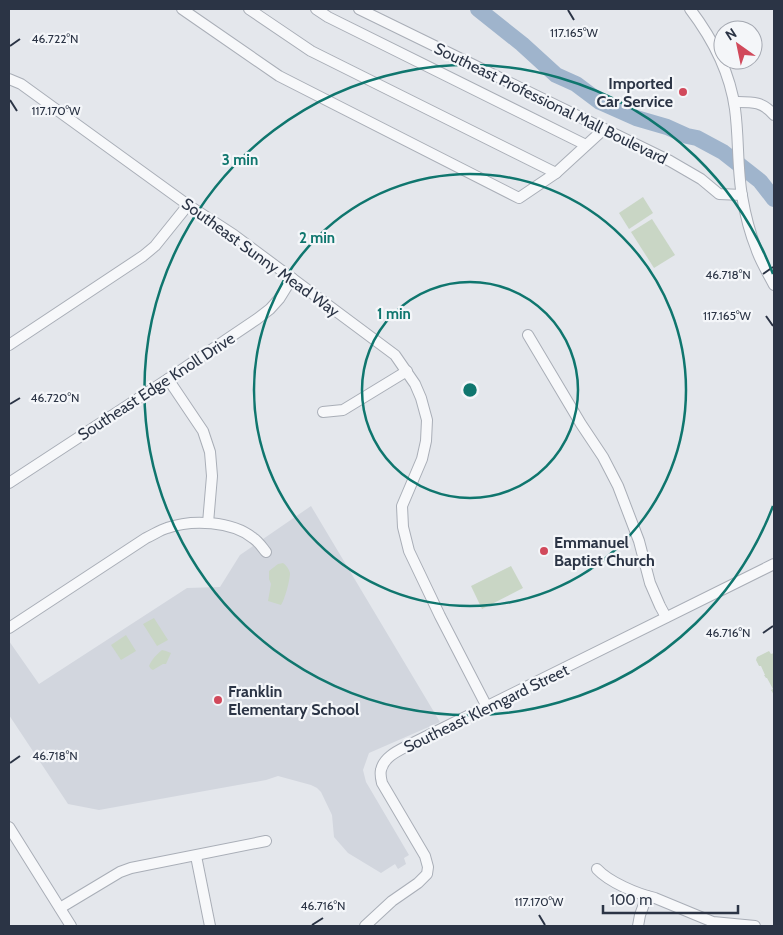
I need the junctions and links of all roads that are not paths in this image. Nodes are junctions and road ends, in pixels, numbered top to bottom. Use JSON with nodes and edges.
{"nodes":[{"id":1,"x":182,"y":9,"type":"edge"},
{"id":2,"x":249,"y":9,"type":"edge"},
{"id":3,"x":316,"y":9,"type":"edge"},
{"id":4,"x":359,"y":9,"type":"edge"},
{"id":5,"x":690,"y":9,"type":"edge"},
{"id":6,"x":9,"y":79,"type":"edge"},
{"id":7,"x":734,"y":102,"type":"junction"},
{"id":8,"x":774,"y":115,"type":"edge"},
{"id":9,"x":604,"y":128,"type":"junction"},
{"id":10,"x":586,"y":145,"type":"junction"},
{"id":11,"x":556,"y":173,"type":"junction"},
{"id":12,"x":741,"y":190,"type":"junction"},
{"id":13,"x":188,"y":205,"type":"junction"},
{"id":14,"x":292,"y":278,"type":"junction"},
{"id":15,"x":774,"y":285,"type":"edge"},
{"id":16,"x":528,"y":335,"type":"dead end"},
{"id":17,"x":9,"y":345,"type":"edge"},
{"id":18,"x":407,"y":371,"type":"junction"},
{"id":19,"x":168,"y":379,"type":"junction"},
{"id":20,"x":323,"y":412,"type":"dead end"},
{"id":21,"x":9,"y":483,"type":"edge"},
{"id":22,"x":208,"y":523,"type":"junction"},
{"id":23,"x":266,"y":552,"type":"dead end"},
{"id":24,"x":774,"y":564,"type":"edge"},
{"id":25,"x":666,"y":617,"type":"junction"},
{"id":26,"x":9,"y":628,"type":"edge"},
{"id":27,"x":487,"y":707,"type":"junction"},
{"id":28,"x":9,"y":827,"type":"edge"},
{"id":29,"x":266,"y":842,"type":"dead end"},
{"id":30,"x":196,"y":856,"type":"junction"},
{"id":31,"x":597,"y":869,"type":"dead end"},
{"id":32,"x":647,"y":896,"type":"junction"},
{"id":33,"x":60,"y":908,"type":"junction"},
{"id":34,"x":71,"y":926,"type":"edge"},
{"id":35,"x":210,"y":926,"type":"edge"},
{"id":36,"x":365,"y":926,"type":"edge"},
{"id":37,"x":638,"y":926,"type":"edge"},
{"id":38,"x":756,"y":926,"type":"edge"}],
"edges":[{"from":1,"to":11,"type":"street"},
{"from":2,"to":11,"type":"street"},
{"from":3,"to":10,"type":"street"},
{"from":4,"to":9,"type":"street","name":"Southeast Professional Mall Boulevard"},
{"from":5,"to":7,"type":"street"},
{"from":6,"to":13,"type":"street","name":"Southeast Sunny Mead Way"},
{"from":7,"to":8,"type":"street"},
{"from":7,"to":12,"type":"street"},
{"from":9,"to":10,"type":"street"},
{"from":9,"to":12,"type":"street","name":"Southeast Professional Mall Boulevard"},
{"from":10,"to":11,"type":"street"},
{"from":12,"to":15,"type":"street"},
{"from":13,"to":14,"type":"street","name":"Southeast Sunny Mead Way"},
{"from":13,"to":17,"type":"street"},
{"from":14,"to":18,"type":"street","name":"Southeast Sunny Mead Way"},
{"from":14,"to":19,"type":"street","name":"Southeast Edge Knoll Drive"},
{"from":16,"to":25,"type":"street"},
{"from":18,"to":20,"type":"street"},
{"from":18,"to":27,"type":"street","name":"Southeast Sunny Mead Way"},
{"from":19,"to":21,"type":"street","name":"Southeast Edge Knoll Drive"},
{"from":19,"to":22,"type":"street"},
{"from":22,"to":23,"type":"street"},
{"from":22,"to":26,"type":"street"},
{"from":24,"to":25,"type":"street","name":"Southeast Klemgard Street"},
{"from":25,"to":27,"type":"street","name":"Southeast Klemgard Street"},
{"from":27,"to":36,"type":"street","name":"Southeast Klemgard Street"},
{"from":28,"to":33,"type":"street"},
{"from":29,"to":30,"type":"street"},
{"from":30,"to":33,"type":"street"},
{"from":30,"to":35,"type":"street"},
{"from":31,"to":32,"type":"street"},
{"from":32,"to":37,"type":"street"},
{"from":32,"to":38,"type":"street"},
{"from":33,"to":34,"type":"street"}]}
